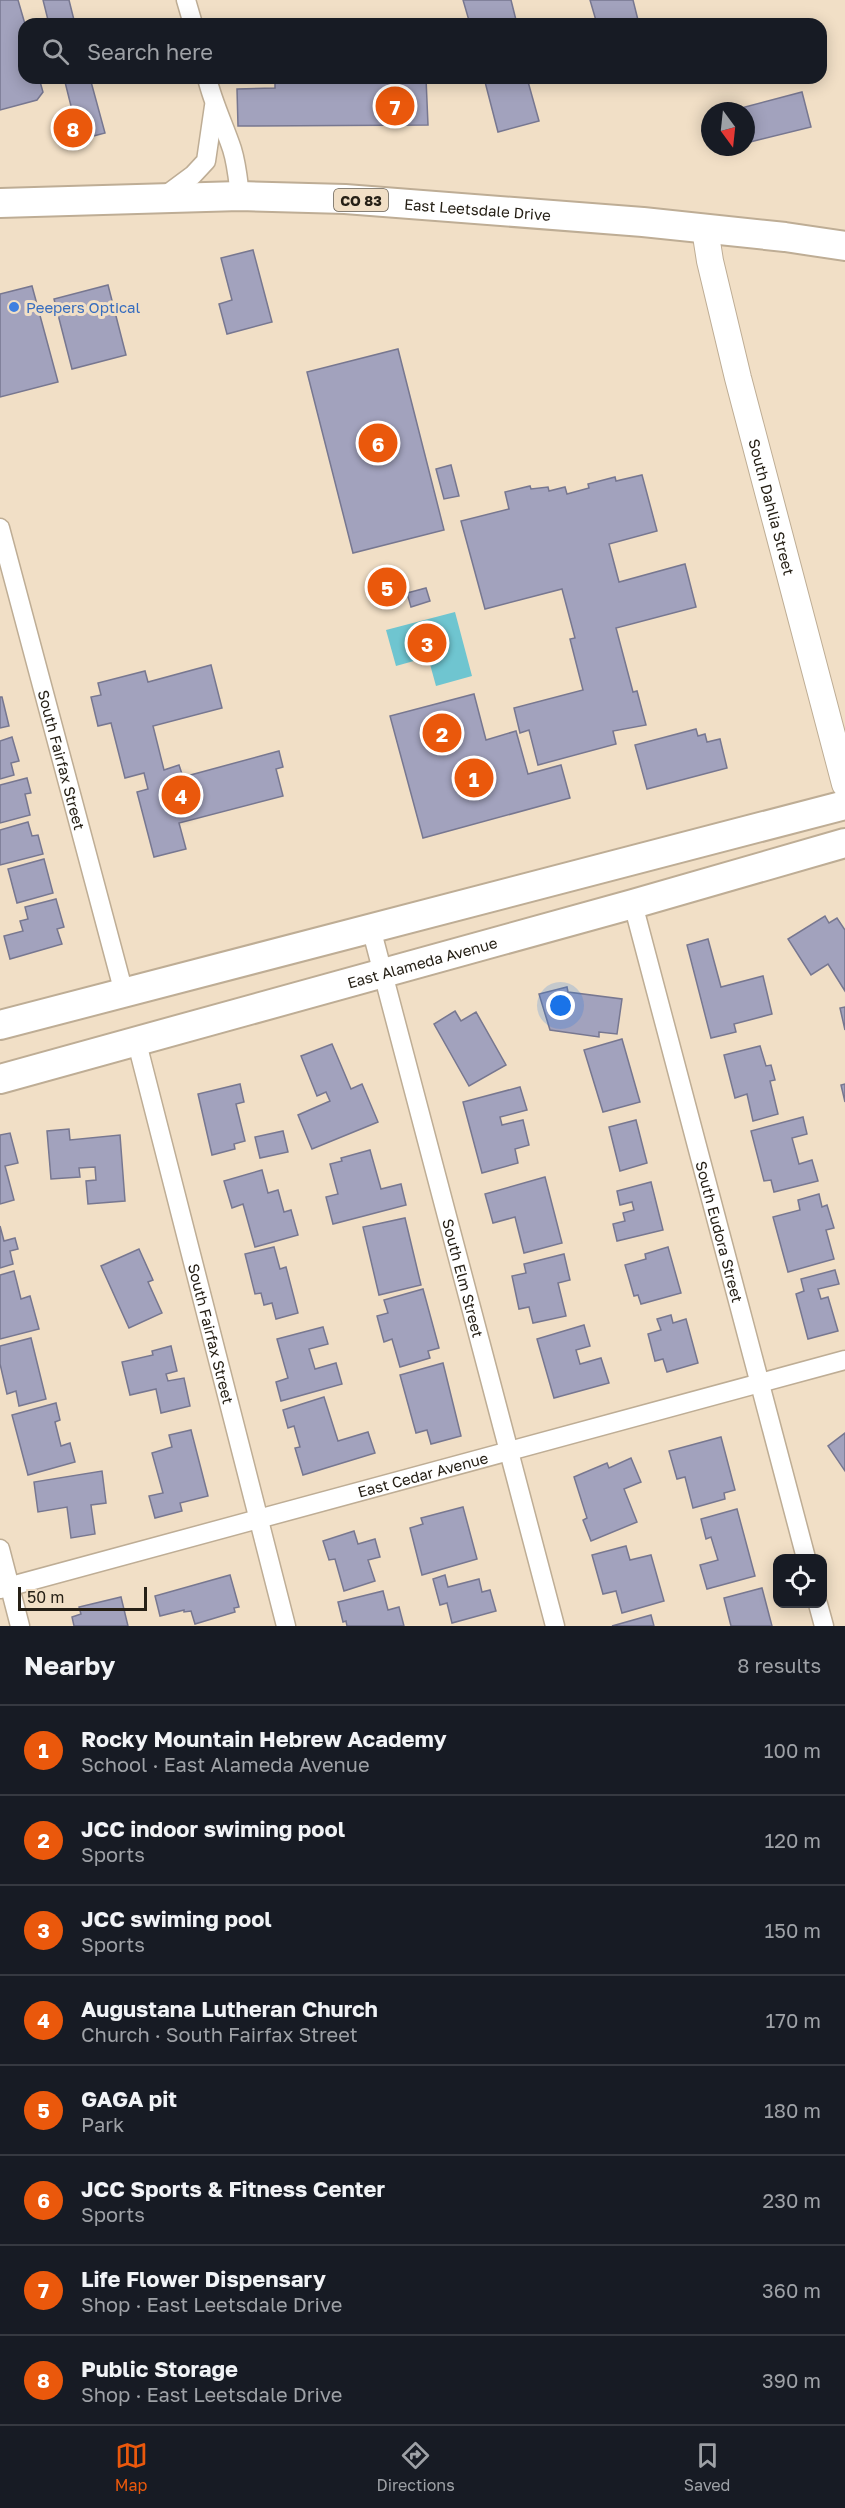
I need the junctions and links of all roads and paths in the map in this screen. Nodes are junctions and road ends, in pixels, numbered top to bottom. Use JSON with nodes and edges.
{"nodes":[{"id":1,"x":186,"y":0,"type":"edge"},
{"id":2,"x":191,"y":18,"type":"edge"},
{"id":3,"x":209,"y":84,"type":"edge"},
{"id":4,"x":214,"y":104,"type":"junction"},
{"id":5,"x":240,"y":196,"type":"junction"},
{"id":6,"x":161,"y":199,"type":"junction"},
{"id":7,"x":0,"y":203,"type":"edge"},
{"id":8,"x":705,"y":229,"type":"junction"},
{"id":9,"x":845,"y":246,"type":"edge"},
{"id":10,"x":0,"y":528,"type":"edge"},
{"id":11,"x":845,"y":784,"type":"edge"},
{"id":12,"x":845,"y":805,"type":"edge"},
{"id":13,"x":845,"y":843,"type":"edge"},
{"id":14,"x":633,"y":904,"type":"junction"},
{"id":15,"x":371,"y":928,"type":"junction"},
{"id":16,"x":383,"y":974,"type":"junction"},
{"id":17,"x":123,"y":993,"type":"junction"},
{"id":18,"x":0,"y":1025,"type":"edge"},
{"id":19,"x":137,"y":1042,"type":"junction"},
{"id":20,"x":0,"y":1079,"type":"edge"},
{"id":21,"x":845,"y":1360,"type":"edge"},
{"id":22,"x":759,"y":1384,"type":"junction"},
{"id":23,"x":508,"y":1451,"type":"junction"},
{"id":24,"x":257,"y":1519,"type":"junction"},
{"id":25,"x":0,"y":1549,"type":"edge"},
{"id":26,"x":805,"y":1554,"type":"edge"},
{"id":27,"x":5,"y":1588,"type":"edge"},
{"id":28,"x":819,"y":1608,"type":"edge"},
{"id":29,"x":20,"y":1626,"type":"edge"},
{"id":30,"x":286,"y":1626,"type":"edge"},
{"id":31,"x":555,"y":1626,"type":"edge"},
{"id":32,"x":824,"y":1626,"type":"edge"}],
"edges":[{"from":1,"to":2,"type":"street"},
{"from":3,"to":4,"type":"street"},
{"from":4,"to":5,"type":"street"},
{"from":4,"to":6,"type":"street"},
{"from":5,"to":6,"type":"main road","name":"East Leetsdale Drive","number":"CO 83"},
{"from":5,"to":8,"type":"main road","name":"East Leetsdale Drive","number":"CO 83"},
{"from":6,"to":7,"type":"main road","name":"East Leetsdale Drive","number":"CO 83"},
{"from":8,"to":9,"type":"main road","name":"East Leetsdale Drive","number":"CO 83"},
{"from":8,"to":11,"type":"street","name":"South Dahlia Street"},
{"from":10,"to":17,"type":"street","name":"South Fairfax Street"},
{"from":12,"to":15,"type":"main road"},
{"from":13,"to":14,"type":"main road","name":"East Alameda Avenue"},
{"from":14,"to":16,"type":"main road","name":"East Alameda Avenue"},
{"from":14,"to":22,"type":"street","name":"South Eudora Street"},
{"from":15,"to":16,"type":"street","name":"South Elm Street"},
{"from":15,"to":17,"type":"main road"},
{"from":16,"to":19,"type":"main road","name":"East Alameda Avenue"},
{"from":16,"to":23,"type":"street","name":"South Elm Street"},
{"from":17,"to":18,"type":"main road"},
{"from":19,"to":20,"type":"main road","name":"East Alameda Avenue"},
{"from":19,"to":24,"type":"street","name":"South Fairfax Street"},
{"from":21,"to":22,"type":"street","name":"East Cedar Avenue"},
{"from":22,"to":23,"type":"street","name":"East Cedar Avenue"},
{"from":22,"to":26,"type":"street","name":"South Eudora Street"},
{"from":23,"to":24,"type":"street","name":"East Cedar Avenue"},
{"from":23,"to":31,"type":"street","name":"South Elm Street"},
{"from":24,"to":27,"type":"street","name":"East Cedar Avenue"},
{"from":24,"to":30,"type":"street","name":"South Fairfax Street"},
{"from":25,"to":27,"type":"street"},
{"from":27,"to":29,"type":"street"},
{"from":28,"to":32,"type":"street"}]}
